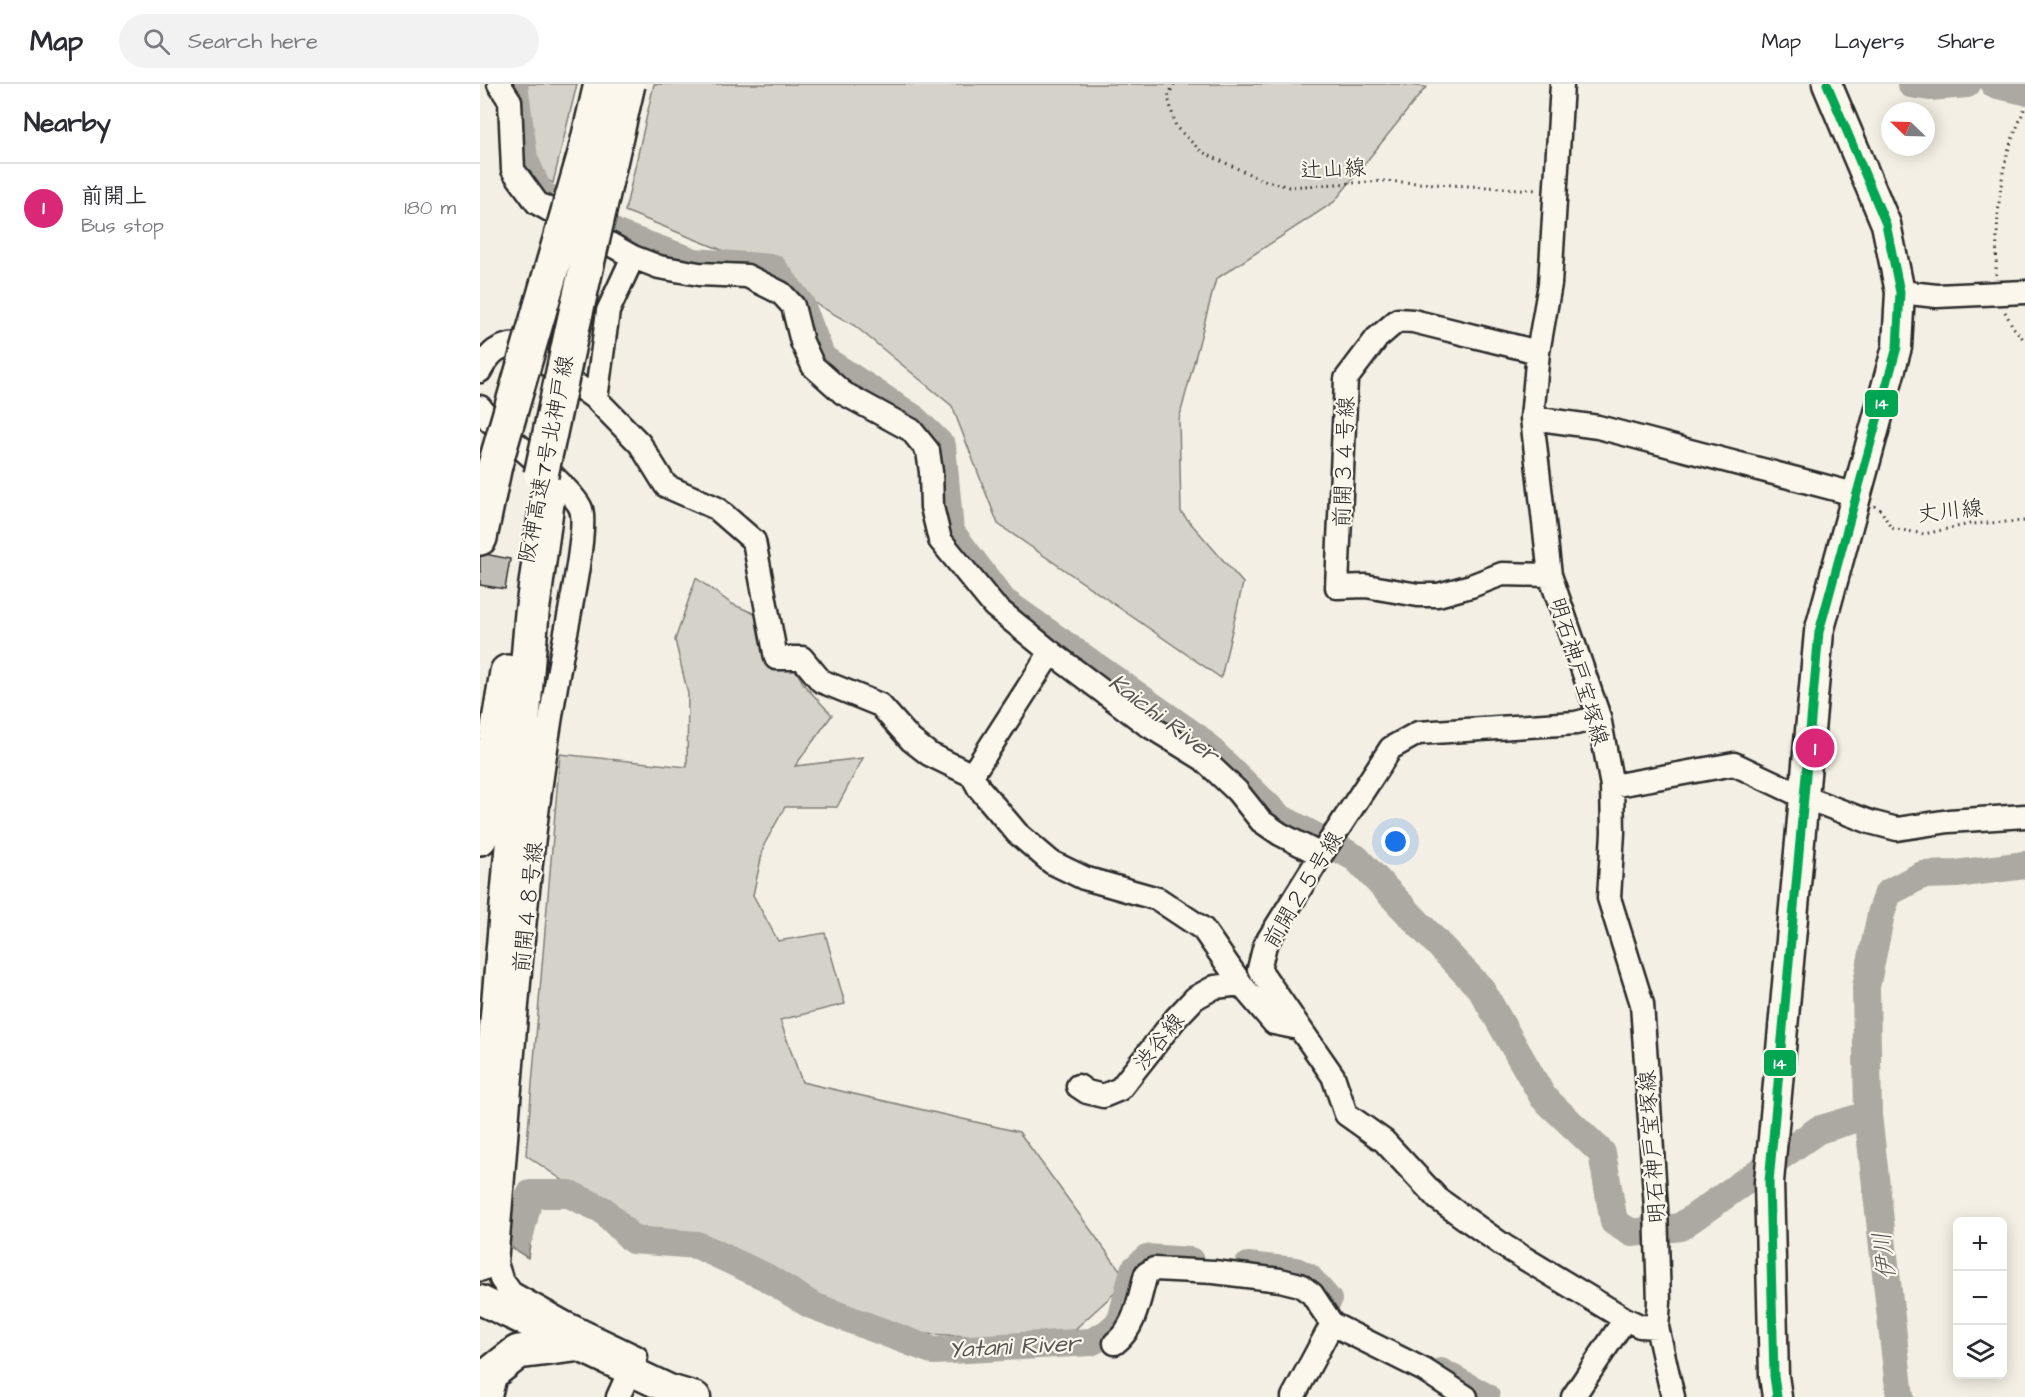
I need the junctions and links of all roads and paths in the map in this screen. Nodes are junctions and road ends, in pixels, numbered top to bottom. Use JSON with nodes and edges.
{"nodes":[{"id":1,"x":499,"y":84,"type":"edge"},
{"id":2,"x":601,"y":84,"type":"edge"},
{"id":3,"x":628,"y":84,"type":"edge"},
{"id":4,"x":1174,"y":84,"type":"edge"},
{"id":5,"x":1562,"y":84,"type":"edge"},
{"id":6,"x":1827,"y":84,"type":"edge"},
{"id":7,"x":2025,"y":107,"type":"edge"},
{"id":8,"x":1555,"y":191,"type":"junction"},
{"id":9,"x":633,"y":257,"type":"junction"},
{"id":10,"x":1900,"y":292,"type":"junction"},
{"id":11,"x":2022,"y":292,"type":"edge"},
{"id":12,"x":1995,"y":293,"type":"junction"},
{"id":13,"x":2025,"y":341,"type":"edge"},
{"id":14,"x":1538,"y":352,"type":"junction"},
{"id":15,"x":480,"y":371,"type":"edge"},
{"id":16,"x":596,"y":399,"type":"junction"},
{"id":17,"x":480,"y":407,"type":"edge"},
{"id":18,"x":1532,"y":418,"type":"junction"},
{"id":19,"x":545,"y":478,"type":"junction"},
{"id":20,"x":1858,"y":495,"type":"junction"},
{"id":21,"x":2025,"y":521,"type":"edge"},
{"id":22,"x":480,"y":538,"type":"edge"},
{"id":23,"x":1550,"y":575,"type":"junction"},
{"id":24,"x":1051,"y":652,"type":"junction"},
{"id":25,"x":1599,"y":717,"type":"junction"},
{"id":26,"x":972,"y":775,"type":"junction"},
{"id":27,"x":1612,"y":786,"type":"junction"},
{"id":28,"x":1804,"y":797,"type":"junction"},
{"id":29,"x":2025,"y":816,"type":"edge"},
{"id":30,"x":480,"y":838,"type":"edge"},
{"id":31,"x":1325,"y":848,"type":"junction"},
{"id":32,"x":1241,"y":984,"type":"junction"},
{"id":33,"x":1299,"y":1028,"type":"junction"},
{"id":34,"x":1078,"y":1086,"type":"dead end"},
{"id":35,"x":480,"y":1264,"type":"edge"},
{"id":36,"x":480,"y":1300,"type":"edge"},
{"id":37,"x":1625,"y":1319,"type":"junction"},
{"id":38,"x":1332,"y":1324,"type":"junction"},
{"id":39,"x":1657,"y":1327,"type":"junction"},
{"id":40,"x":1115,"y":1342,"type":"dead end"},
{"id":41,"x":574,"y":1345,"type":"junction"},
{"id":42,"x":480,"y":1347,"type":"edge"},
{"id":43,"x":630,"y":1371,"type":"junction"},
{"id":44,"x":483,"y":1397,"type":"edge"},
{"id":45,"x":618,"y":1397,"type":"edge"},
{"id":46,"x":696,"y":1397,"type":"edge"},
{"id":47,"x":1293,"y":1397,"type":"edge"},
{"id":48,"x":1466,"y":1397,"type":"edge"},
{"id":49,"x":1574,"y":1397,"type":"edge"},
{"id":50,"x":1673,"y":1397,"type":"edge"},
{"id":51,"x":1777,"y":1397,"type":"edge"}],
"edges":[{"from":1,"to":9,"type":"street"},
{"from":2,"to":22,"type":"highway","name":"阪神高速7号北神戸線","bridge":true},
{"from":3,"to":19,"type":"highway","name":"阪神高速7号北神戸線","bridge":true},
{"from":4,"to":8,"type":"path","name":"辻山線"},
{"from":5,"to":8,"type":"street","name":"明石神戸宝塚線"},
{"from":6,"to":10,"type":"main road"},
{"from":7,"to":12,"type":"path"},
{"from":8,"to":14,"type":"street","name":"明石神戸宝塚線"},
{"from":9,"to":16,"type":"street"},
{"from":9,"to":24,"type":"street"},
{"from":10,"to":12,"type":"street"},
{"from":10,"to":20,"type":"main road"},
{"from":11,"to":12,"type":"street"},
{"from":12,"to":13,"type":"path"},
{"from":14,"to":18,"type":"street","name":"明石神戸宝塚線"},
{"from":14,"to":23,"type":"street","name":"前開３４号線"},
{"from":15,"to":16,"type":"street"},
{"from":16,"to":26,"type":"street"},
{"from":17,"to":43,"type":"street","name":"前開４８号線"},
{"from":18,"to":20,"type":"street"},
{"from":18,"to":23,"type":"street","name":"明石神戸宝塚線"},
{"from":19,"to":30,"type":"highway","name":"阪神高速7号北神戸線"},
{"from":19,"to":35,"type":"highway"},
{"from":20,"to":21,"type":"path","name":"丈川線"},
{"from":20,"to":28,"type":"main road"},
{"from":23,"to":25,"type":"street","name":"明石神戸宝塚線"},
{"from":24,"to":26,"type":"street"},
{"from":24,"to":31,"type":"street"},
{"from":25,"to":27,"type":"street","name":"明石神戸宝塚線"},
{"from":25,"to":31,"type":"street","name":"前開２５号線"},
{"from":26,"to":32,"type":"street"},
{"from":27,"to":28,"type":"street"},
{"from":27,"to":39,"type":"street","name":"明石神戸宝塚線"},
{"from":28,"to":29,"type":"street"},
{"from":28,"to":51,"type":"main road"},
{"from":31,"to":33,"type":"street","name":"前開２５号線"},
{"from":32,"to":33,"type":"street"},
{"from":32,"to":34,"type":"street","name":"渋谷線"},
{"from":33,"to":37,"type":"street","name":"前開２５号線"},
{"from":36,"to":41,"type":"main road"},
{"from":37,"to":39,"type":"street","name":"前開２５号線"},
{"from":37,"to":49,"type":"street"},
{"from":38,"to":40,"type":"street"},
{"from":38,"to":47,"type":"street"},
{"from":38,"to":48,"type":"street"},
{"from":39,"to":50,"type":"street","name":"明石神戸宝塚線"},
{"from":41,"to":43,"type":"main road"},
{"from":41,"to":44,"type":"highway"},
{"from":42,"to":44,"type":"highway"},
{"from":43,"to":45,"type":"street"},
{"from":43,"to":46,"type":"main road"}]}
